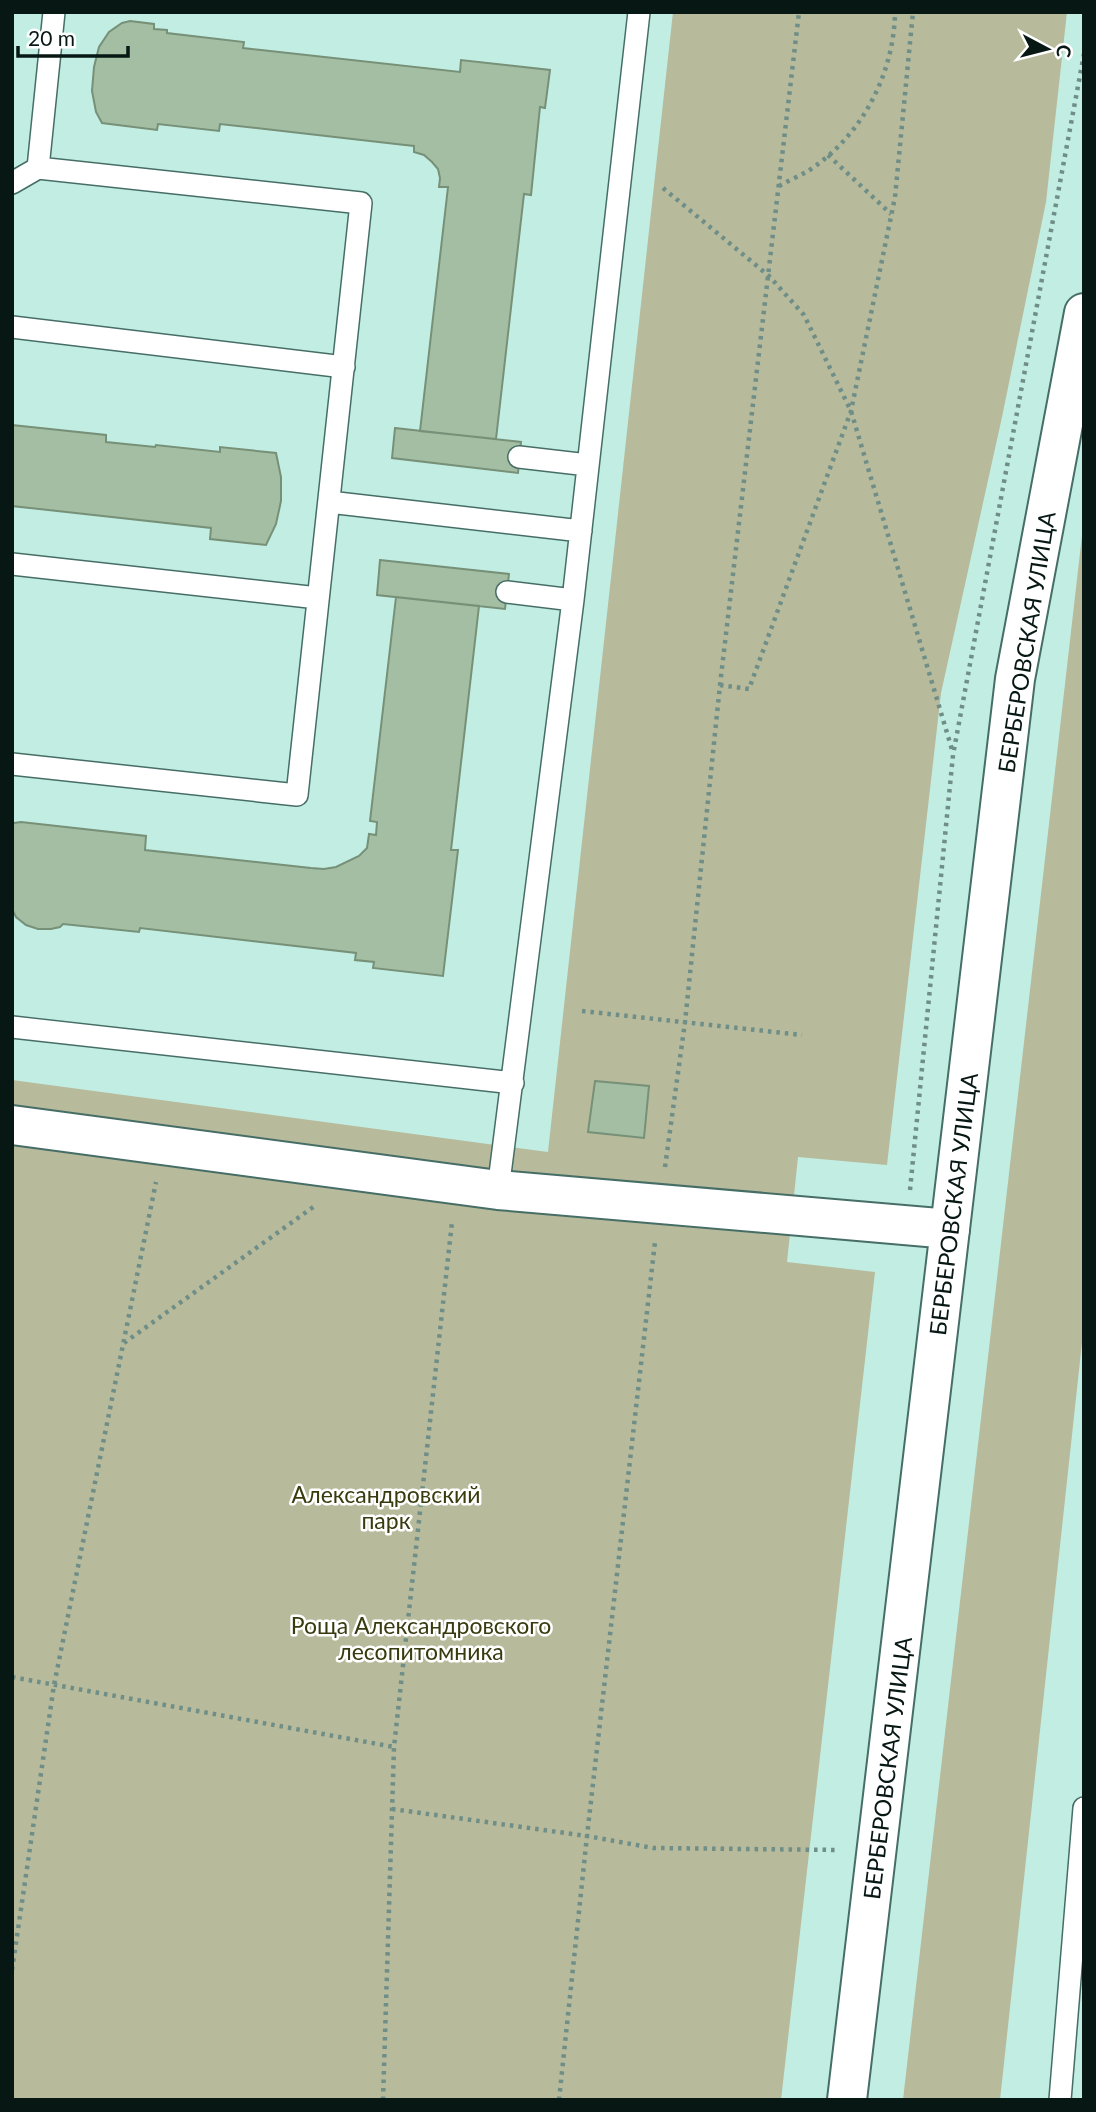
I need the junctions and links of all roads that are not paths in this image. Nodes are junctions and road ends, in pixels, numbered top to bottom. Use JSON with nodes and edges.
{"nodes":[{"id":1,"x":54,"y":12,"type":"edge"},
{"id":2,"x":639,"y":12,"type":"edge"},
{"id":3,"x":38,"y":168,"type":"junction"},
{"id":4,"x":12,"y":183,"type":"edge"},
{"id":5,"x":1084,"y":313,"type":"edge"},
{"id":6,"x":12,"y":327,"type":"edge"},
{"id":7,"x":344,"y":367,"type":"junction"},
{"id":8,"x":519,"y":457,"type":"dead end"},
{"id":9,"x":588,"y":465,"type":"junction"},
{"id":10,"x":329,"y":502,"type":"junction"},
{"id":11,"x":581,"y":531,"type":"junction"},
{"id":12,"x":12,"y":564,"type":"edge"},
{"id":13,"x":507,"y":592,"type":"dead end"},
{"id":14,"x":318,"y":598,"type":"junction"},
{"id":15,"x":573,"y":600,"type":"junction"},
{"id":16,"x":12,"y":764,"type":"edge"},
{"id":17,"x":12,"y":1027,"type":"edge"},
{"id":18,"x":513,"y":1083,"type":"junction"},
{"id":19,"x":12,"y":1125,"type":"edge"},
{"id":20,"x":498,"y":1190,"type":"junction"},
{"id":21,"x":950,"y":1229,"type":"junction"},
{"id":22,"x":1084,"y":1808,"type":"edge"},
{"id":23,"x":1081,"y":1872,"type":"edge"},
{"id":24,"x":847,"y":2100,"type":"edge"},
{"id":25,"x":1060,"y":2100,"type":"edge"}],
"edges":[{"from":1,"to":3,"type":"lane"},
{"from":2,"to":9,"type":"lane"},
{"from":3,"to":4,"type":"lane"},
{"from":3,"to":7,"type":"lane"},
{"from":5,"to":21,"type":"street","name":"БЕРБЕРОВСКАЯ УЛИЦА"},
{"from":6,"to":7,"type":"lane"},
{"from":7,"to":10,"type":"lane"},
{"from":8,"to":9,"type":"lane"},
{"from":9,"to":11,"type":"lane"},
{"from":10,"to":11,"type":"lane"},
{"from":10,"to":14,"type":"lane"},
{"from":11,"to":15,"type":"lane"},
{"from":12,"to":14,"type":"lane"},
{"from":13,"to":15,"type":"lane"},
{"from":14,"to":16,"type":"lane"},
{"from":15,"to":18,"type":"lane"},
{"from":17,"to":18,"type":"lane"},
{"from":18,"to":20,"type":"lane"},
{"from":19,"to":20,"type":"street"},
{"from":20,"to":21,"type":"street"},
{"from":21,"to":24,"type":"street","name":"БЕРБЕРОВСКАЯ УЛИЦА"},
{"from":22,"to":23,"type":"lane"},
{"from":23,"to":25,"type":"lane"}]}
